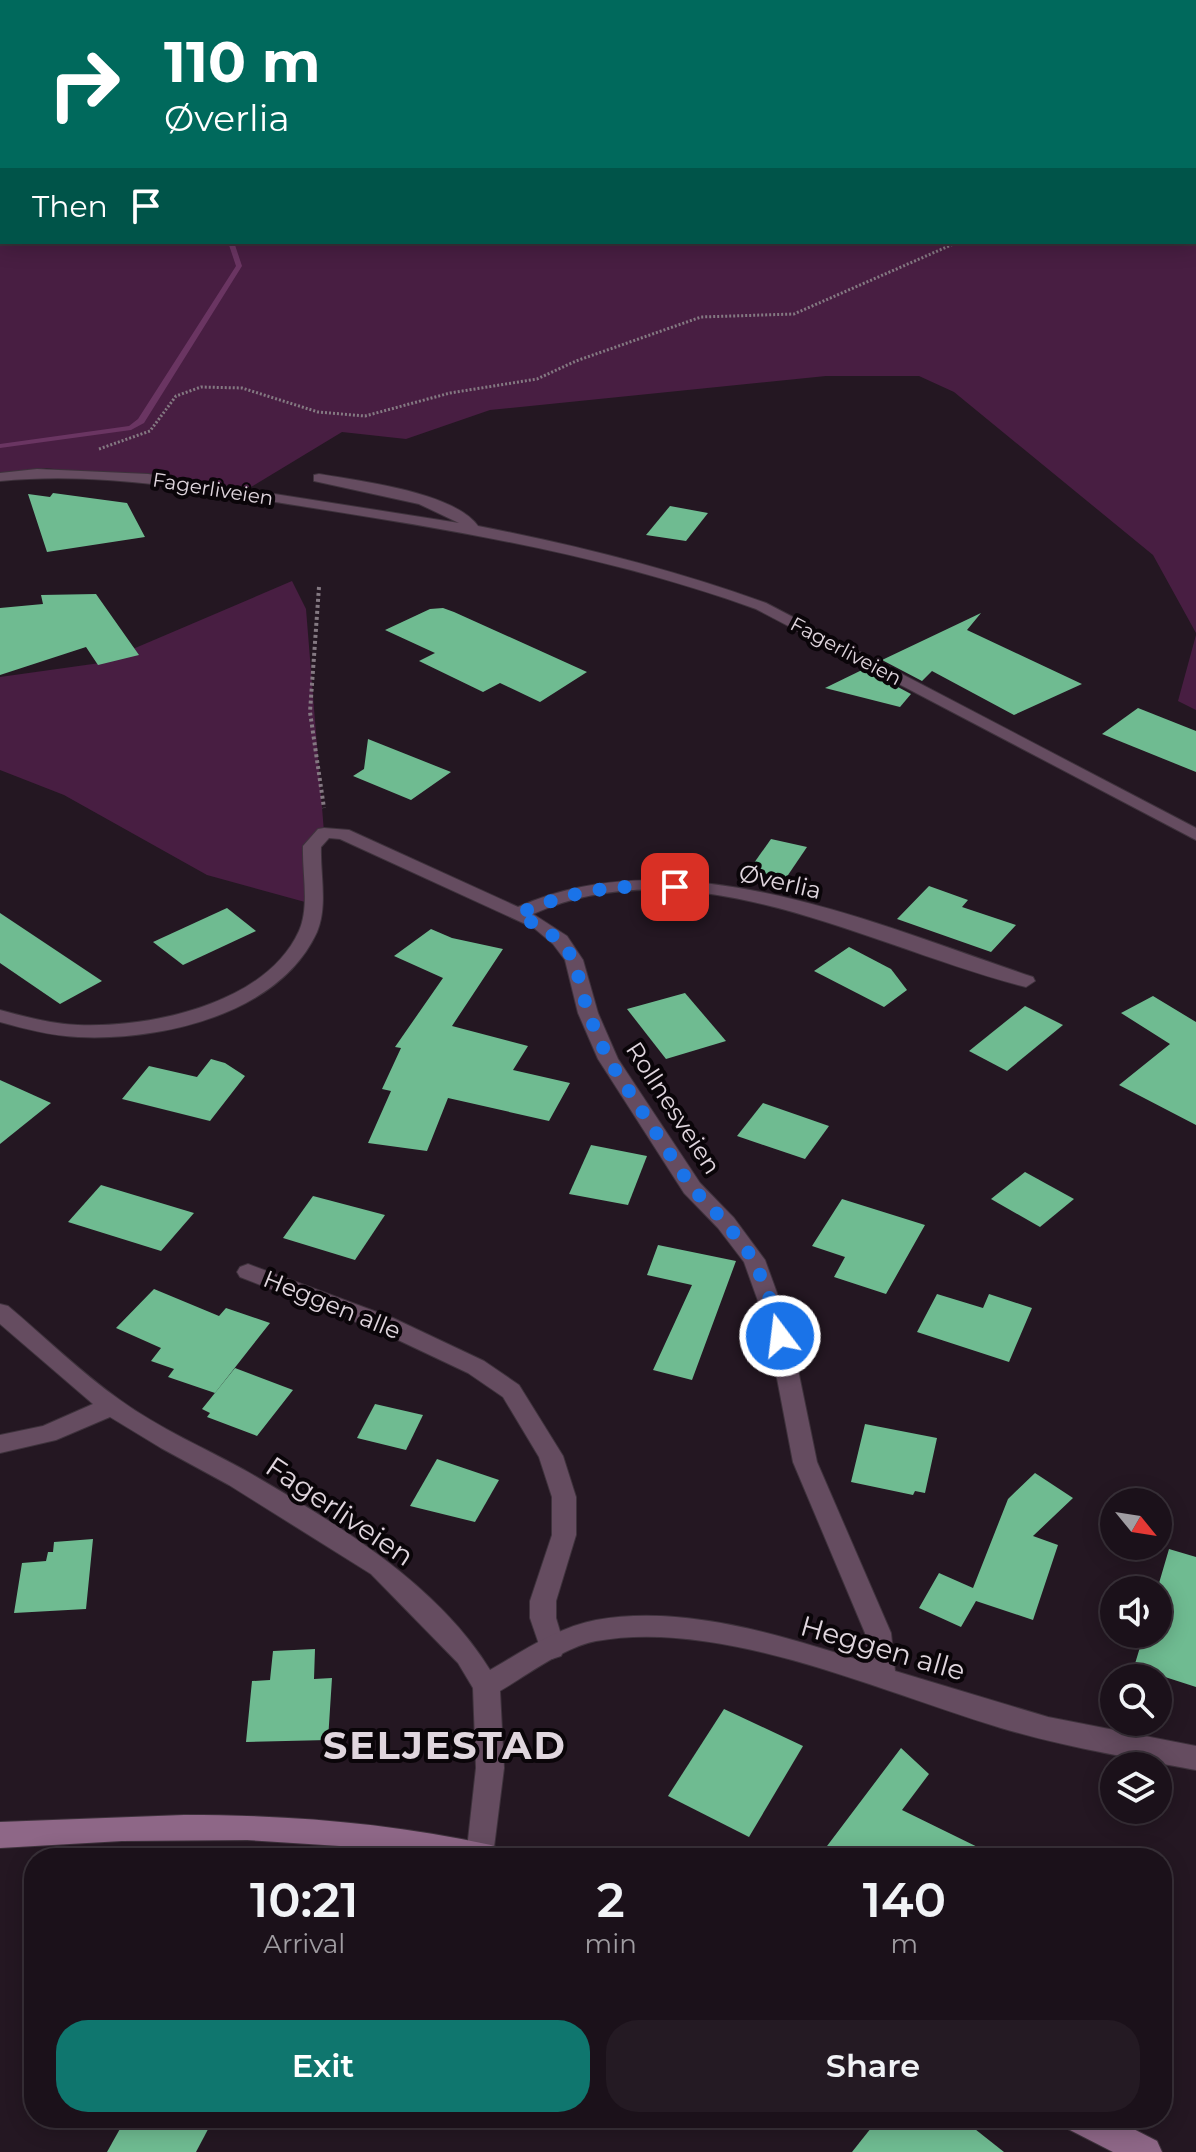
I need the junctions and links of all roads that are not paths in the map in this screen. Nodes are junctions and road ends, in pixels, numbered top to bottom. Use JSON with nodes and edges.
{"nodes":[{"id":1,"x":0,"y":477,"type":"edge"},
{"id":2,"x":319,"y":478,"type":"dead end"},
{"id":3,"x":473,"y":529,"type":"junction"},
{"id":4,"x":1196,"y":835,"type":"edge"},
{"id":5,"x":518,"y":914,"type":"junction"},
{"id":6,"x":1026,"y":981,"type":"dead end"},
{"id":7,"x":0,"y":1016,"type":"edge"},
{"id":8,"x":248,"y":1272,"type":"dead end"},
{"id":9,"x":0,"y":1312,"type":"edge"},
{"id":10,"x":111,"y":1406,"type":"junction"},
{"id":11,"x":0,"y":1444,"type":"edge"},
{"id":12,"x":552,"y":1648,"type":"junction"},
{"id":13,"x":882,"y":1677,"type":"junction"},
{"id":14,"x":486,"y":1686,"type":"junction"},
{"id":15,"x":1196,"y":1758,"type":"edge"},
{"id":16,"x":0,"y":1835,"type":"edge"},
{"id":17,"x":436,"y":1848,"type":"edge"},
{"id":18,"x":485,"y":1848,"type":"edge"},
{"id":19,"x":1099,"y":2128,"type":"edge"},
{"id":20,"x":1146,"y":2152,"type":"edge"}],
"edges":[{"from":1,"to":3,"type":"street","name":"Fagerliveien"},
{"from":2,"to":3,"type":"street","name":"Fagerliveien"},
{"from":3,"to":4,"type":"street","name":"Fagerliveien"},
{"from":5,"to":6,"type":"street","name":"Øverlia"},
{"from":5,"to":7,"type":"street","name":"Rollnesveien"},
{"from":5,"to":13,"type":"street","name":"Rollnesveien"},
{"from":8,"to":12,"type":"street","name":"Heggen alle"},
{"from":9,"to":10,"type":"street","name":"Fagerliveien"},
{"from":10,"to":11,"type":"street"},
{"from":10,"to":14,"type":"street","name":"Fagerliveien"},
{"from":12,"to":13,"type":"street","name":"Heggen alle"},
{"from":12,"to":14,"type":"street","name":"Heggen alle"},
{"from":13,"to":15,"type":"street","name":"Heggen alle"},
{"from":14,"to":18,"type":"street","name":"Fagerliveien"},
{"from":16,"to":17,"type":"street"},
{"from":19,"to":20,"type":"street"}]}
